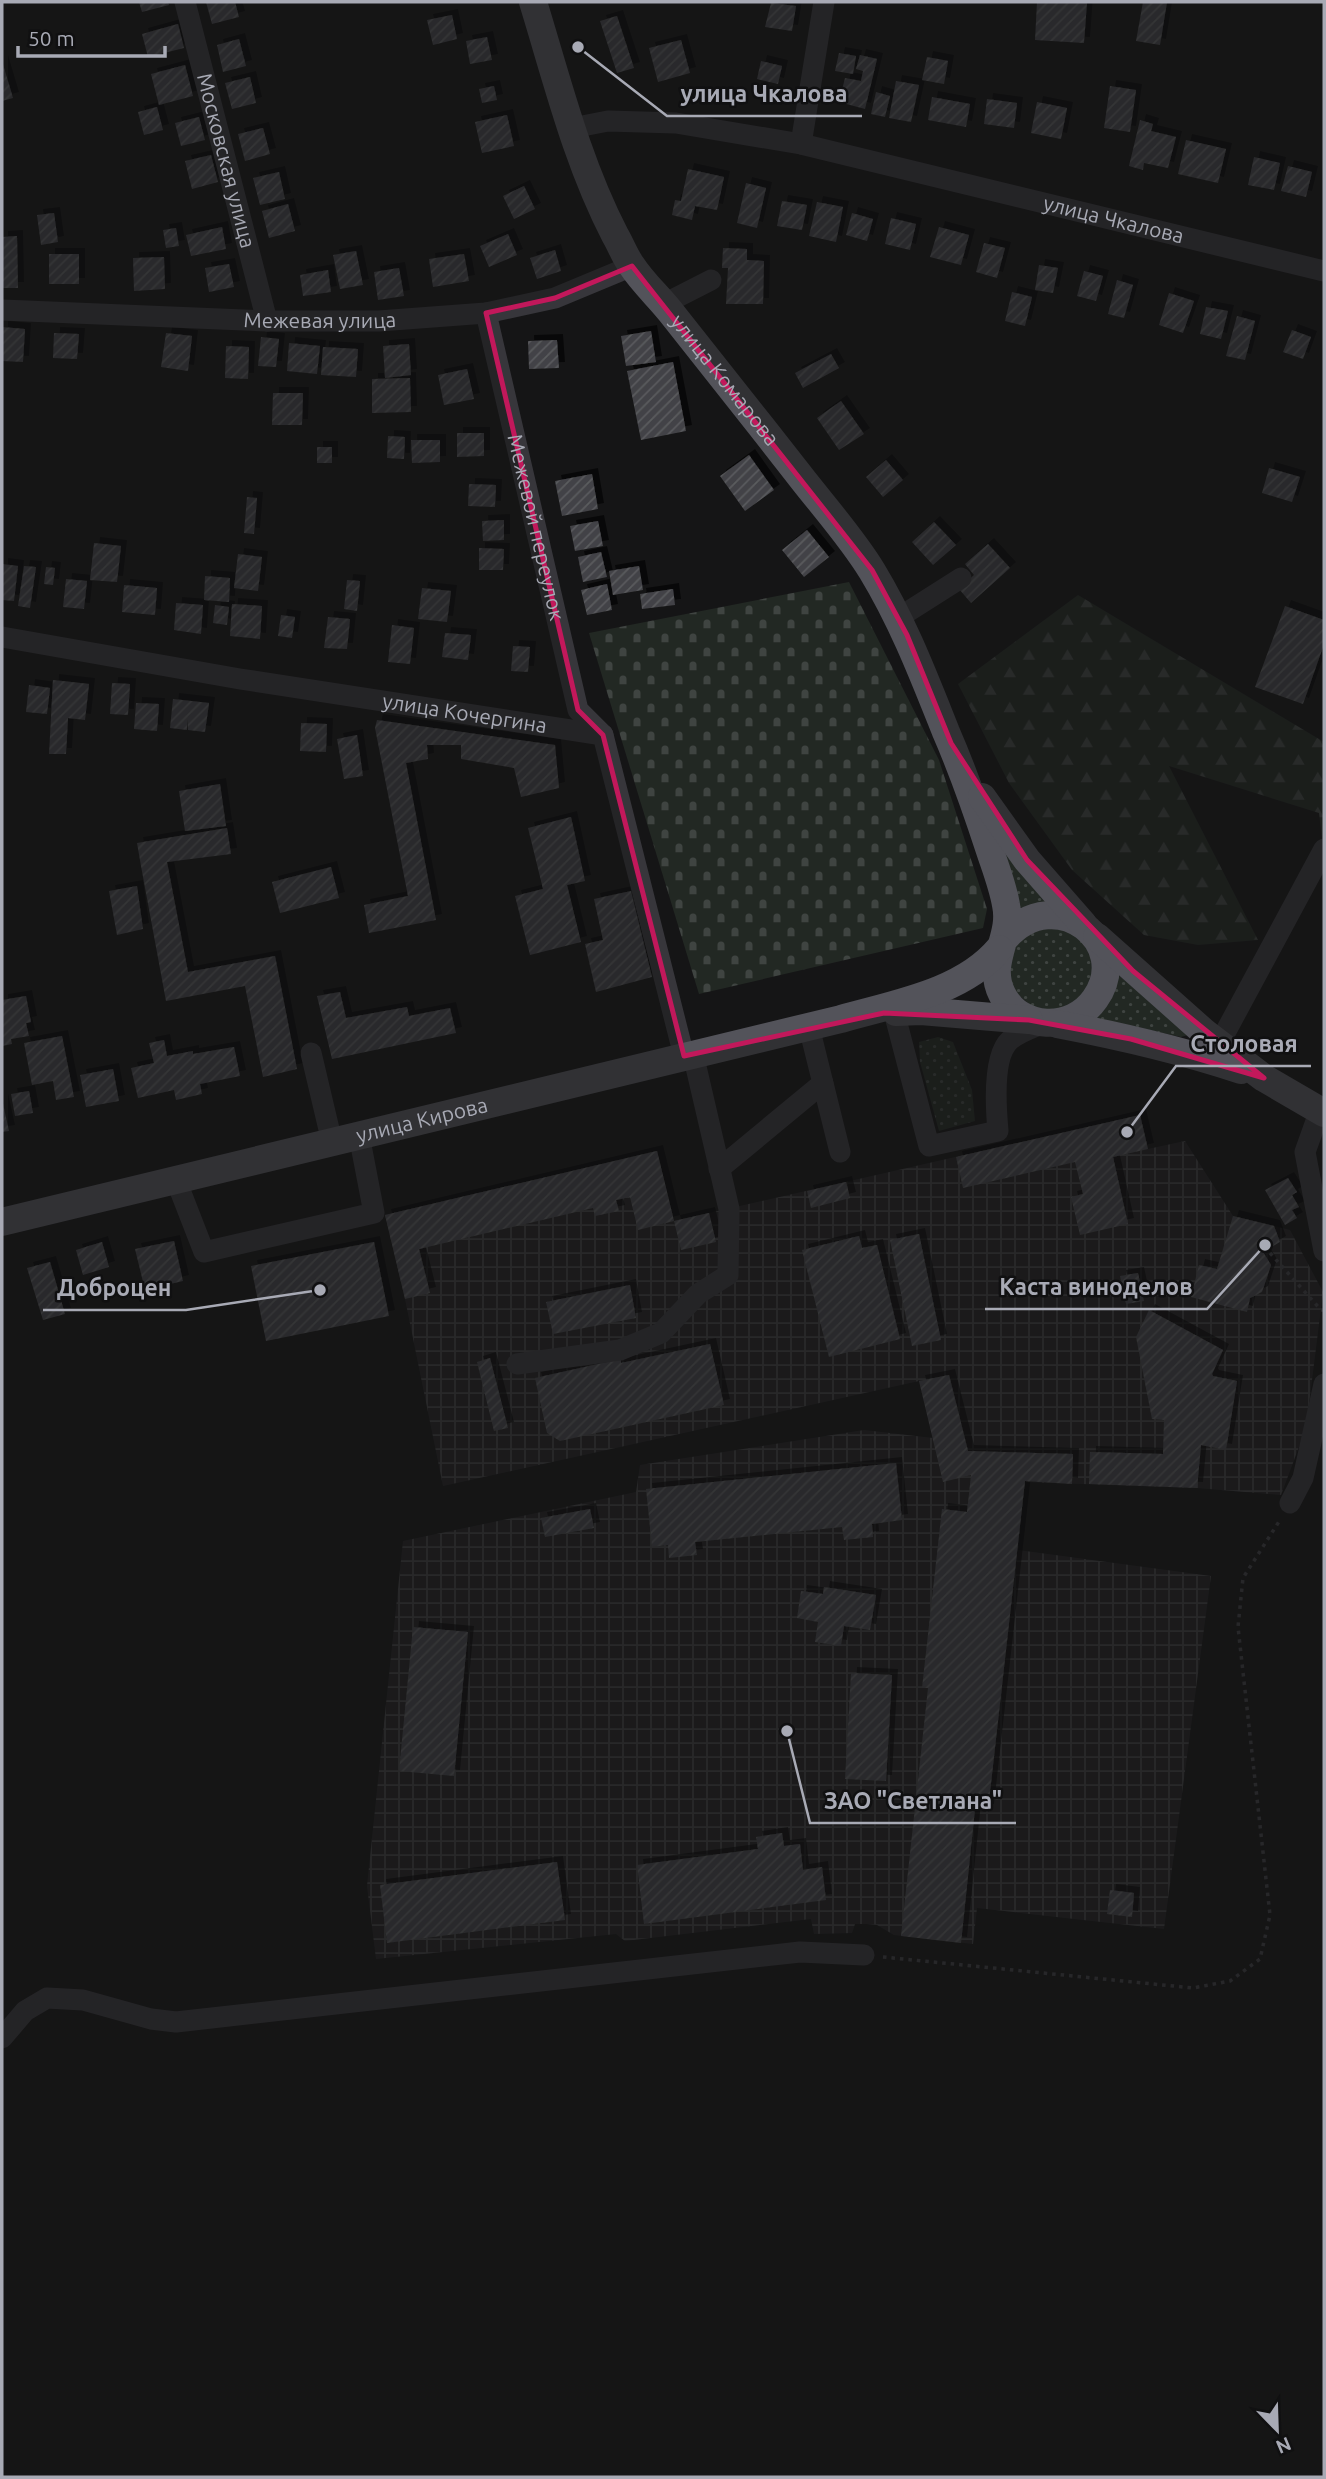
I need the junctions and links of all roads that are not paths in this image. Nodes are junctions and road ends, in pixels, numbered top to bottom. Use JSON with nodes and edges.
{"nodes":[{"id":1,"x":185,"y":2,"type":"edge"},
{"id":2,"x":533,"y":2,"type":"edge"},
{"id":3,"x":824,"y":2,"type":"edge"},
{"id":4,"x":572,"y":128,"type":"junction"},
{"id":5,"x":801,"y":144,"type":"junction"},
{"id":6,"x":632,"y":266,"type":"junction"},
{"id":7,"x":1324,"y":271,"type":"edge"},
{"id":8,"x":711,"y":280,"type":"dead end"},
{"id":9,"x":664,"y":304,"type":"junction"},
{"id":10,"x":2,"y":310,"type":"edge"},
{"id":11,"x":486,"y":313,"type":"junction"},
{"id":12,"x":267,"y":321,"type":"junction"},
{"id":13,"x":961,"y":578,"type":"dead end"},
{"id":14,"x":898,"y":618,"type":"junction"},
{"id":15,"x":2,"y":637,"type":"edge"},
{"id":16,"x":603,"y":735,"type":"junction"},
{"id":17,"x":951,"y":743,"type":"junction"},
{"id":18,"x":1324,"y":849,"type":"edge"},
{"id":19,"x":1088,"y":929,"type":"junction"},
{"id":20,"x":1003,"y":943,"type":"junction"},
{"id":21,"x":894,"y":1012,"type":"junction"},
{"id":22,"x":841,"y":1019,"type":"junction"},
{"id":23,"x":1043,"y":1022,"type":"junction"},
{"id":24,"x":809,"y":1027,"type":"junction"},
{"id":25,"x":1219,"y":1044,"type":"junction"},
{"id":26,"x":312,"y":1053,"type":"dead end"},
{"id":27,"x":688,"y":1055,"type":"junction"},
{"id":28,"x":1264,"y":1077,"type":"junction"},
{"id":29,"x":823,"y":1083,"type":"junction"},
{"id":30,"x":1322,"y":1111,"type":"edge"},
{"id":31,"x":345,"y":1138,"type":"junction"},
{"id":32,"x":840,"y":1152,"type":"dead end"},
{"id":33,"x":719,"y":1169,"type":"junction"},
{"id":34,"x":176,"y":1180,"type":"junction"},
{"id":35,"x":2,"y":1222,"type":"edge"},
{"id":36,"x":1324,"y":1251,"type":"edge"},
{"id":37,"x":517,"y":1364,"type":"dead end"},
{"id":38,"x":1324,"y":1384,"type":"edge"},
{"id":39,"x":1290,"y":1503,"type":"road end"},
{"id":40,"x":863,"y":1955,"type":"road end"},
{"id":41,"x":2,"y":2038,"type":"edge"}],
"edges":[{"from":1,"to":12,"type":"street","name":"Московская улица"},
{"from":2,"to":4,"type":"main road","name":"улица Комарова"},
{"from":3,"to":5,"type":"street"},
{"from":4,"to":5,"type":"street","name":"улица Чкалова"},
{"from":4,"to":6,"type":"main road","name":"улица Комарова"},
{"from":5,"to":7,"type":"street","name":"улица Чкалова"},
{"from":6,"to":9,"type":"main road","name":"улица Комарова"},
{"from":6,"to":11,"type":"street","name":"Межевая улица"},
{"from":8,"to":9,"type":"street"},
{"from":9,"to":14,"type":"main road","name":"улица Комарова"},
{"from":10,"to":12,"type":"street","name":"Межевая улица"},
{"from":11,"to":12,"type":"street","name":"Межевая улица"},
{"from":11,"to":16,"type":"street","name":"Межевой переулок"},
{"from":13,"to":14,"type":"street"},
{"from":14,"to":17,"type":"main road","name":"улица Комарова"},
{"from":15,"to":16,"type":"street","name":"улица Кочергина"},
{"from":16,"to":27,"type":"street"},
{"from":17,"to":19,"type":"main road"},
{"from":17,"to":20,"type":"main road"},
{"from":18,"to":25,"type":"street"},
{"from":19,"to":20,"type":"main road"},
{"from":19,"to":23,"type":"main road"},
{"from":19,"to":25,"type":"main road"},
{"from":20,"to":22,"type":"main road"},
{"from":20,"to":23,"type":"main road"},
{"from":21,"to":22,"type":"main road"},
{"from":21,"to":23,"type":"main road"},
{"from":21,"to":23,"type":"street"},
{"from":22,"to":24,"type":"main road","name":"улица Кирова"},
{"from":23,"to":28,"type":"main road"},
{"from":24,"to":27,"type":"main road","name":"улица Кирова"},
{"from":24,"to":29,"type":"street"},
{"from":25,"to":28,"type":"main road"},
{"from":26,"to":31,"type":"street"},
{"from":27,"to":31,"type":"main road","name":"улица Кирова"},
{"from":27,"to":33,"type":"street"},
{"from":28,"to":30,"type":"main road"},
{"from":29,"to":32,"type":"street"},
{"from":29,"to":33,"type":"street"},
{"from":30,"to":36,"type":"street"},
{"from":31,"to":34,"type":"main road","name":"улица Кирова"},
{"from":31,"to":34,"type":"street"},
{"from":33,"to":37,"type":"street"},
{"from":34,"to":35,"type":"main road","name":"улица Кирова"},
{"from":38,"to":39,"type":"street"},
{"from":40,"to":41,"type":"street"}]}
